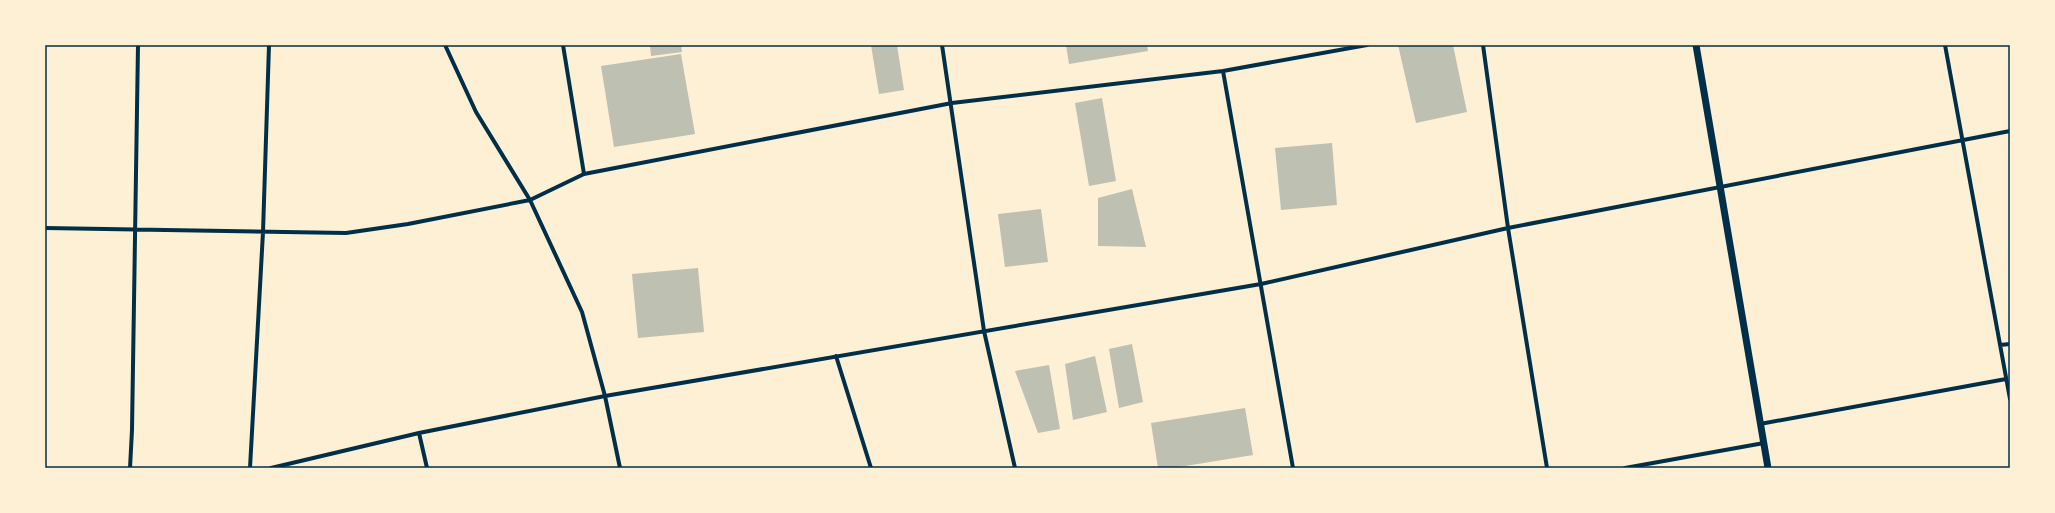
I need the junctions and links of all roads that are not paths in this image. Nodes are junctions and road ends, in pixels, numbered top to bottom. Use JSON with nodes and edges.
{"nodes":[{"id":1,"x":138,"y":45,"type":"edge"},
{"id":2,"x":269,"y":45,"type":"edge"},
{"id":3,"x":445,"y":45,"type":"edge"},
{"id":4,"x":563,"y":45,"type":"edge"},
{"id":5,"x":942,"y":45,"type":"edge"},
{"id":6,"x":1367,"y":45,"type":"edge"},
{"id":7,"x":1484,"y":45,"type":"edge"},
{"id":8,"x":1696,"y":45,"type":"edge"},
{"id":9,"x":1945,"y":45,"type":"edge"},
{"id":10,"x":1223,"y":70,"type":"junction"},
{"id":11,"x":952,"y":103,"type":"junction"},
{"id":12,"x":2010,"y":131,"type":"edge"},
{"id":13,"x":1964,"y":140,"type":"junction"},
{"id":14,"x":584,"y":174,"type":"junction"},
{"id":15,"x":1722,"y":187,"type":"junction"},
{"id":16,"x":530,"y":200,"type":"junction"},
{"id":17,"x":45,"y":228,"type":"edge"},
{"id":18,"x":1508,"y":228,"type":"junction"},
{"id":19,"x":135,"y":229,"type":"junction"},
{"id":20,"x":263,"y":232,"type":"junction"},
{"id":21,"x":1261,"y":284,"type":"junction"},
{"id":22,"x":984,"y":331,"type":"junction"},
{"id":23,"x":2010,"y":344,"type":"edge"},
{"id":24,"x":2000,"y":345,"type":"junction"},
{"id":25,"x":836,"y":356,"type":"junction"},
{"id":26,"x":2006,"y":379,"type":"junction"},
{"id":27,"x":605,"y":396,"type":"junction"},
{"id":28,"x":2010,"y":399,"type":"edge"},
{"id":29,"x":1760,"y":424,"type":"junction"},
{"id":30,"x":420,"y":433,"type":"junction"},
{"id":31,"x":1764,"y":443,"type":"junction"},
{"id":32,"x":130,"y":468,"type":"edge"},
{"id":33,"x":250,"y":468,"type":"edge"},
{"id":34,"x":271,"y":468,"type":"edge"},
{"id":35,"x":427,"y":468,"type":"edge"},
{"id":36,"x":620,"y":468,"type":"edge"},
{"id":37,"x":871,"y":468,"type":"edge"},
{"id":38,"x":1015,"y":468,"type":"edge"},
{"id":39,"x":1294,"y":468,"type":"edge"},
{"id":40,"x":1547,"y":468,"type":"edge"},
{"id":41,"x":1625,"y":468,"type":"edge"},
{"id":42,"x":1768,"y":468,"type":"edge"}],
"edges":[{"from":1,"to":19,"type":"street"},
{"from":2,"to":20,"type":"street"},
{"from":3,"to":16,"type":"street"},
{"from":4,"to":14,"type":"street"},
{"from":5,"to":11,"type":"street"},
{"from":6,"to":10,"type":"street"},
{"from":7,"to":18,"type":"street"},
{"from":8,"to":15,"type":"street"},
{"from":9,"to":13,"type":"street"},
{"from":10,"to":11,"type":"street"},
{"from":10,"to":21,"type":"street"},
{"from":11,"to":14,"type":"street"},
{"from":11,"to":22,"type":"street"},
{"from":12,"to":13,"type":"street"},
{"from":13,"to":15,"type":"street"},
{"from":13,"to":24,"type":"street"},
{"from":14,"to":16,"type":"street"},
{"from":15,"to":18,"type":"street"},
{"from":15,"to":29,"type":"street"},
{"from":16,"to":20,"type":"street"},
{"from":16,"to":27,"type":"street"},
{"from":17,"to":19,"type":"street"},
{"from":18,"to":21,"type":"street"},
{"from":18,"to":40,"type":"street"},
{"from":19,"to":20,"type":"street"},
{"from":19,"to":32,"type":"street"},
{"from":20,"to":33,"type":"street"},
{"from":21,"to":22,"type":"street"},
{"from":21,"to":39,"type":"street"},
{"from":22,"to":25,"type":"street"},
{"from":22,"to":38,"type":"street"},
{"from":23,"to":24,"type":"street"},
{"from":24,"to":26,"type":"street"},
{"from":25,"to":27,"type":"street"},
{"from":25,"to":37,"type":"street"},
{"from":26,"to":28,"type":"street"},
{"from":26,"to":29,"type":"street"},
{"from":27,"to":30,"type":"street"},
{"from":27,"to":36,"type":"street"},
{"from":29,"to":31,"type":"street"},
{"from":30,"to":34,"type":"street"},
{"from":30,"to":35,"type":"street"},
{"from":31,"to":41,"type":"street"},
{"from":31,"to":42,"type":"street"}]}
